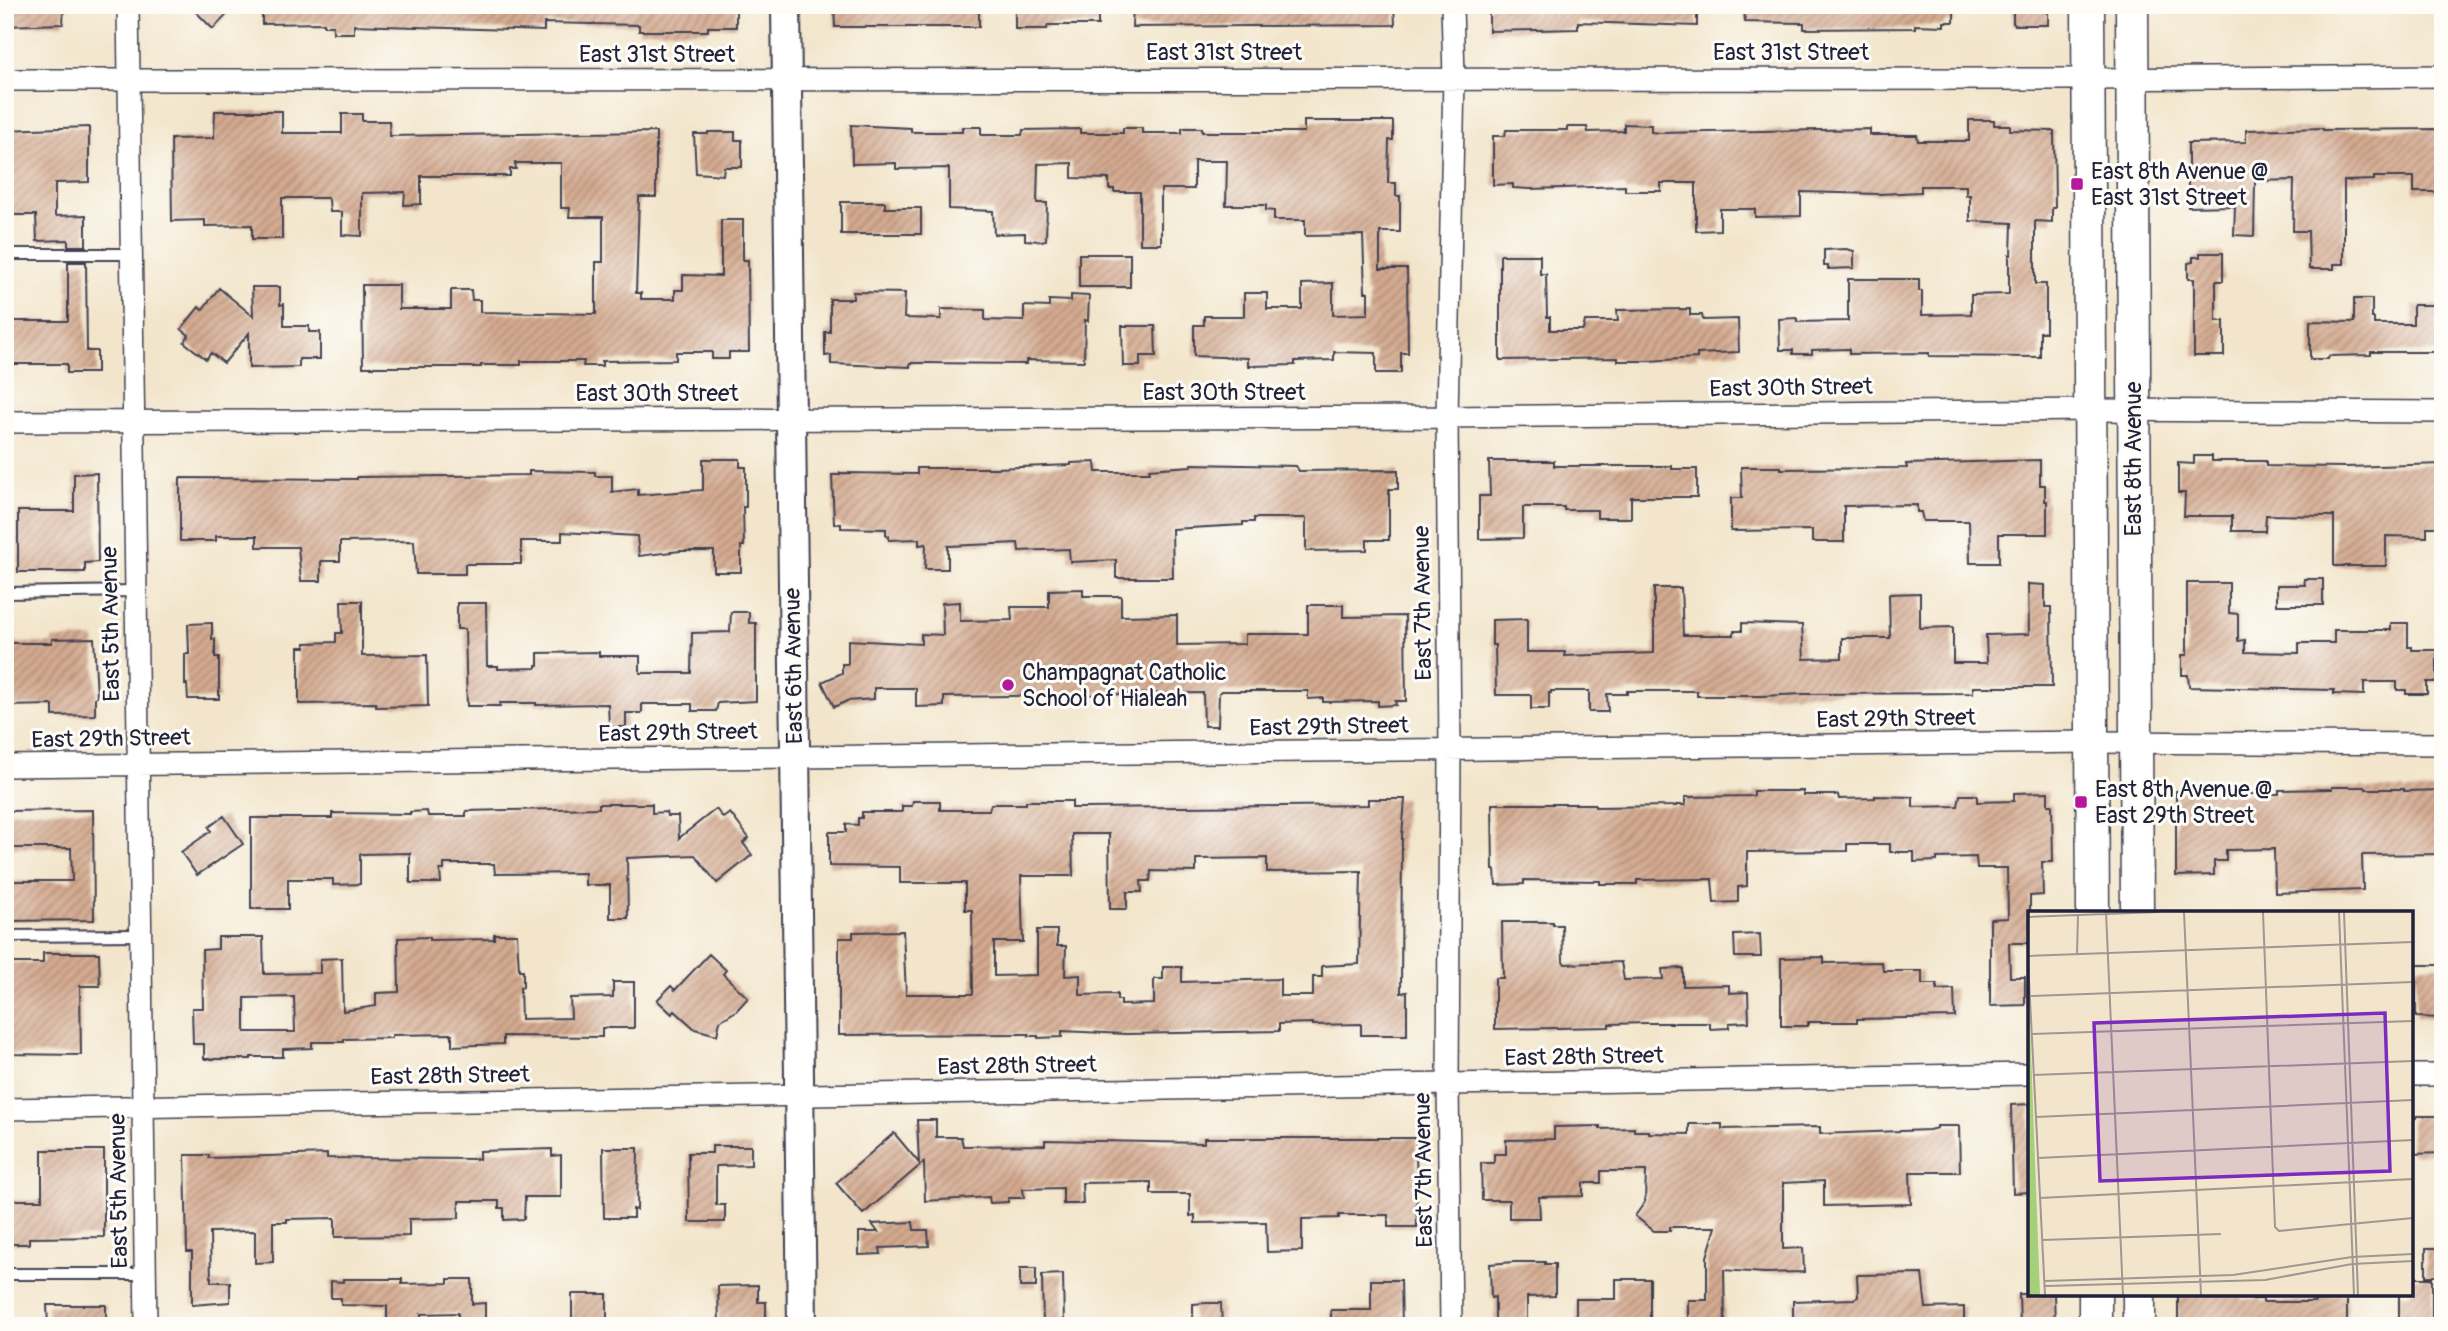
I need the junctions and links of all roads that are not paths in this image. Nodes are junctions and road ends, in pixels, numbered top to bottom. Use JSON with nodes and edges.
{"nodes":[{"id":1,"x":128,"y":5,"type":"edge"},
{"id":2,"x":786,"y":5,"type":"edge"},
{"id":3,"x":1452,"y":5,"type":"edge"},
{"id":4,"x":2088,"y":5,"type":"edge"},
{"id":5,"x":2132,"y":5,"type":"edge"},
{"id":6,"x":2443,"y":76,"type":"edge"},
{"id":7,"x":1454,"y":78,"type":"junction"},
{"id":8,"x":2089,"y":79,"type":"junction"},
{"id":9,"x":2132,"y":79,"type":"junction"},
{"id":10,"x":5,"y":80,"type":"edge"},
{"id":11,"x":130,"y":80,"type":"junction"},
{"id":12,"x":787,"y":80,"type":"junction"},
{"id":13,"x":5,"y":254,"type":"edge"},
{"id":14,"x":132,"y":254,"type":"junction"},
{"id":15,"x":2089,"y":410,"type":"junction"},
{"id":16,"x":2133,"y":410,"type":"junction"},
{"id":17,"x":2443,"y":412,"type":"edge"},
{"id":18,"x":1447,"y":417,"type":"junction"},
{"id":19,"x":791,"y":419,"type":"junction"},
{"id":20,"x":134,"y":421,"type":"junction"},
{"id":21,"x":5,"y":422,"type":"edge"},
{"id":22,"x":136,"y":590,"type":"junction"},
{"id":23,"x":5,"y":593,"type":"edge"},
{"id":24,"x":2091,"y":742,"type":"junction"},
{"id":25,"x":2136,"y":742,"type":"junction"},
{"id":26,"x":2443,"y":744,"type":"edge"},
{"id":27,"x":1450,"y":751,"type":"junction"},
{"id":28,"x":794,"y":757,"type":"junction"},
{"id":29,"x":137,"y":765,"type":"junction"},
{"id":30,"x":5,"y":766,"type":"edge"},
{"id":31,"x":2093,"y":911,"type":"edge"},
{"id":32,"x":2137,"y":911,"type":"edge"},
{"id":33,"x":140,"y":934,"type":"junction"},
{"id":34,"x":5,"y":936,"type":"edge"},
{"id":35,"x":2028,"y":1074,"type":"edge"},
{"id":36,"x":2413,"y":1075,"type":"edge"},
{"id":37,"x":2443,"y":1075,"type":"edge"},
{"id":38,"x":1448,"y":1084,"type":"junction"},
{"id":39,"x":799,"y":1095,"type":"junction"},
{"id":40,"x":143,"y":1106,"type":"junction"},
{"id":41,"x":5,"y":1109,"type":"edge"},
{"id":42,"x":5,"y":1274,"type":"edge"},
{"id":43,"x":146,"y":1274,"type":"junction"},
{"id":44,"x":2095,"y":1296,"type":"edge"},
{"id":45,"x":2139,"y":1296,"type":"edge"},
{"id":46,"x":146,"y":1326,"type":"edge"},
{"id":47,"x":802,"y":1326,"type":"edge"},
{"id":48,"x":1451,"y":1326,"type":"edge"},
{"id":49,"x":2095,"y":1326,"type":"edge"},
{"id":50,"x":2139,"y":1326,"type":"edge"}],
"edges":[{"from":1,"to":11,"type":"street","name":"East 5th Avenue"},
{"from":2,"to":12,"type":"street","name":"East 6th Avenue"},
{"from":3,"to":7,"type":"street","name":"East 7th Avenue"},
{"from":4,"to":8,"type":"main road","name":"East 8th Avenue"},
{"from":5,"to":9,"type":"main road","name":"East 8th Avenue"},
{"from":6,"to":9,"type":"street","name":"East 31st Street"},
{"from":7,"to":8,"type":"street","name":"East 31st Street"},
{"from":7,"to":12,"type":"street","name":"East 31st Street"},
{"from":7,"to":18,"type":"street","name":"East 7th Avenue"},
{"from":8,"to":9,"type":"street","name":"East 31st Street"},
{"from":8,"to":15,"type":"main road","name":"East 8th Avenue"},
{"from":9,"to":16,"type":"main road","name":"East 8th Avenue"},
{"from":10,"to":11,"type":"street","name":"East 31st Street"},
{"from":11,"to":12,"type":"street","name":"East 31st Street"},
{"from":11,"to":14,"type":"street","name":"East 5th Avenue"},
{"from":12,"to":19,"type":"street","name":"East 6th Avenue"},
{"from":13,"to":14,"type":"lane"},
{"from":14,"to":20,"type":"street","name":"East 5th Avenue"},
{"from":15,"to":16,"type":"street","name":"East 30th Street"},
{"from":15,"to":18,"type":"street","name":"East 30th Street"},
{"from":15,"to":24,"type":"main road","name":"East 8th Avenue"},
{"from":16,"to":17,"type":"street","name":"East 30th Street"},
{"from":16,"to":25,"type":"main road","name":"East 8th Avenue"},
{"from":18,"to":19,"type":"street","name":"East 30th Street"},
{"from":18,"to":27,"type":"street","name":"East 7th Avenue"},
{"from":19,"to":20,"type":"street","name":"East 30th Street"},
{"from":19,"to":28,"type":"street","name":"East 6th Avenue"},
{"from":20,"to":21,"type":"street","name":"East 30th Street"},
{"from":20,"to":22,"type":"street","name":"East 5th Avenue"},
{"from":22,"to":23,"type":"lane"},
{"from":22,"to":29,"type":"street","name":"East 5th Avenue"},
{"from":24,"to":25,"type":"street","name":"East 29th Street"},
{"from":24,"to":27,"type":"street","name":"East 29th Street"},
{"from":24,"to":31,"type":"main road","name":"East 8th Avenue"},
{"from":25,"to":26,"type":"street","name":"East 29th Street"},
{"from":25,"to":32,"type":"main road","name":"East 8th Avenue"},
{"from":27,"to":28,"type":"street","name":"East 29th Street"},
{"from":27,"to":38,"type":"street","name":"East 7th Avenue"},
{"from":28,"to":29,"type":"street","name":"East 29th Street"},
{"from":28,"to":39,"type":"street","name":"East 6th Avenue"},
{"from":29,"to":30,"type":"street","name":"East 29th Street"},
{"from":29,"to":33,"type":"street","name":"East 5th Avenue"},
{"from":33,"to":34,"type":"lane"},
{"from":33,"to":40,"type":"street","name":"East 5th Avenue"},
{"from":35,"to":38,"type":"street","name":"East 28th Street"},
{"from":36,"to":37,"type":"street"},
{"from":38,"to":39,"type":"street","name":"East 28th Street"},
{"from":38,"to":48,"type":"street","name":"East 7th Avenue"},
{"from":39,"to":40,"type":"street","name":"East 28th Street"},
{"from":39,"to":47,"type":"street","name":"East 6th Avenue"},
{"from":40,"to":41,"type":"street","name":"East 28th Street"},
{"from":40,"to":43,"type":"street","name":"East 5th Avenue"},
{"from":42,"to":43,"type":"lane"},
{"from":43,"to":46,"type":"street","name":"East 5th Avenue"},
{"from":44,"to":49,"type":"main road"},
{"from":45,"to":50,"type":"main road"}]}
